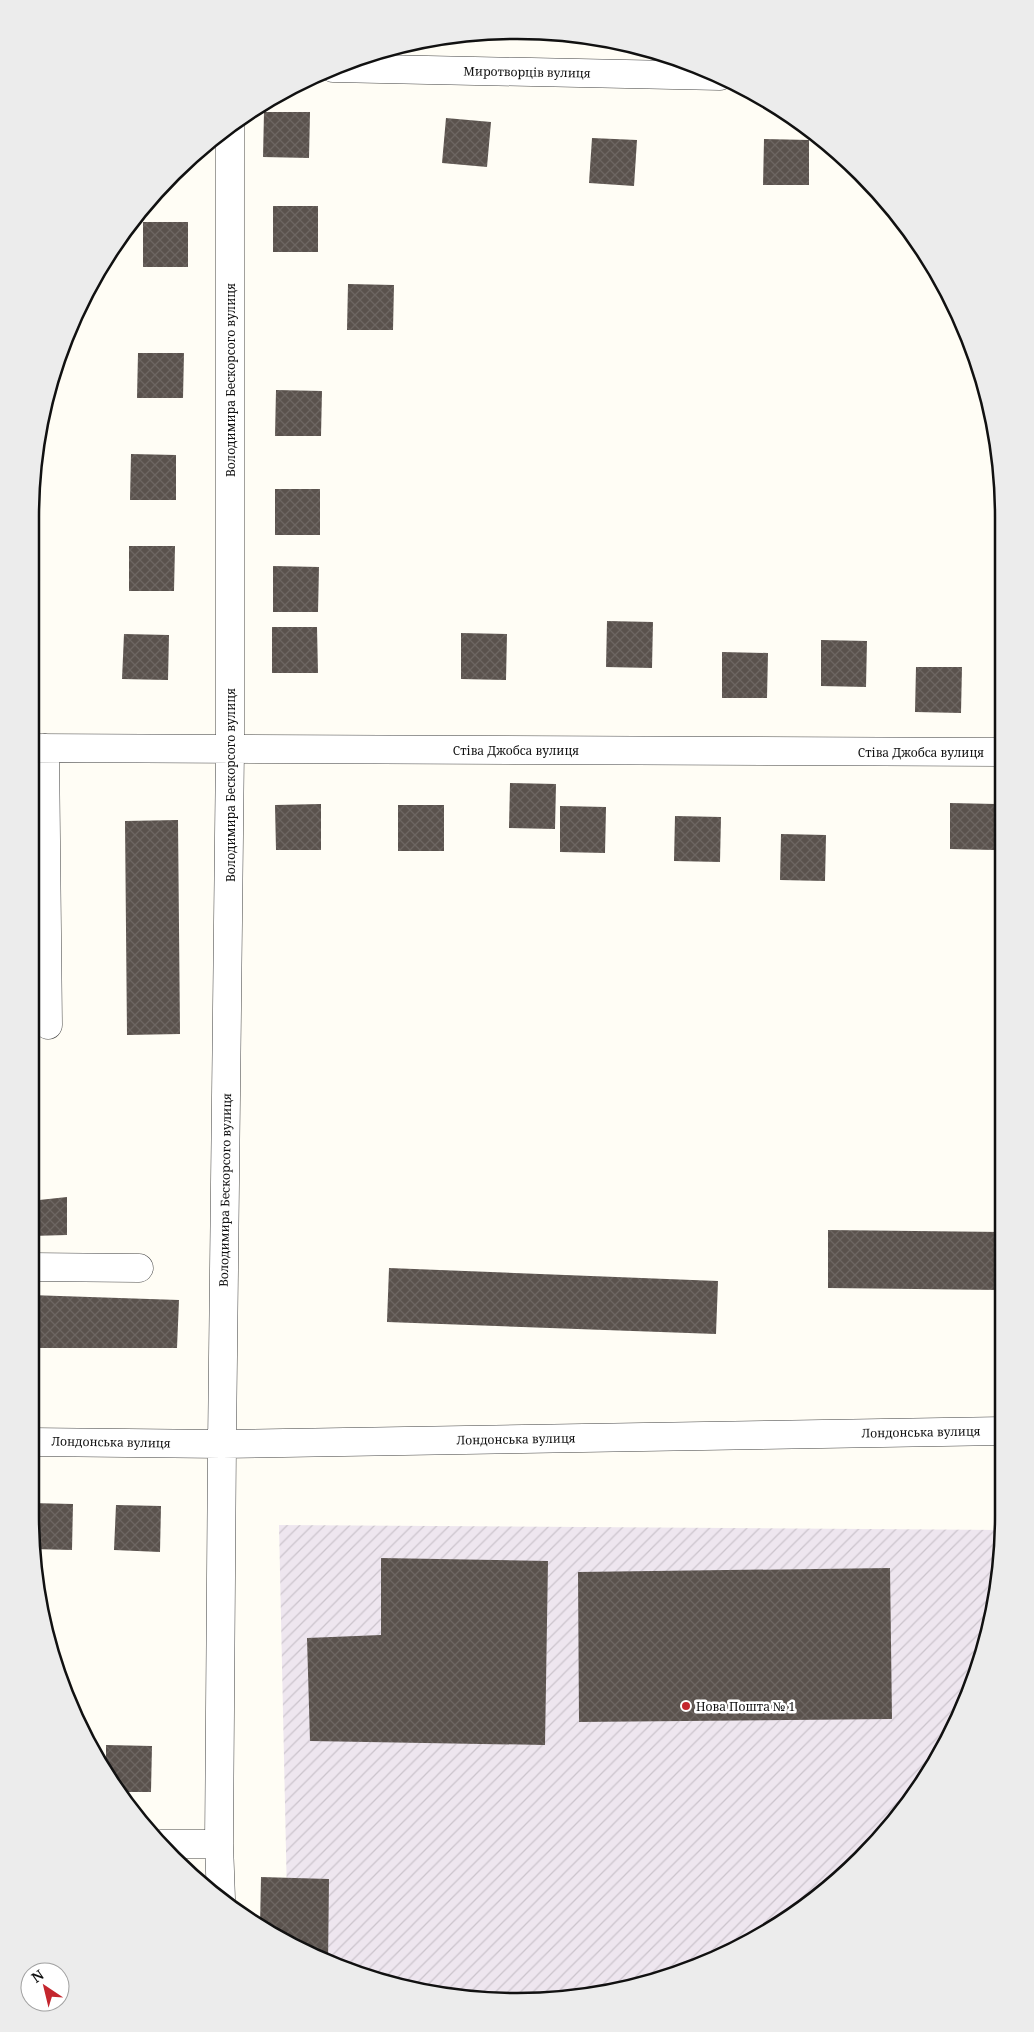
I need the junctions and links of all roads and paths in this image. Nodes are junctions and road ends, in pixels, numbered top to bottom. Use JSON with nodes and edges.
{"nodes":[{"id":1,"x":351,"y":68,"type":"edge"},
{"id":2,"x":701,"y":76,"type":"edge"},
{"id":3,"x":230,"y":135,"type":"edge"},
{"id":4,"x":39,"y":748,"type":"edge"},
{"id":5,"x":230,"y":749,"type":"junction"},
{"id":6,"x":995,"y":752,"type":"edge"},
{"id":7,"x":39,"y":776,"type":"edge"},
{"id":8,"x":48,"y":1025,"type":"dead end"},
{"id":9,"x":39,"y":1267,"type":"edge"},
{"id":10,"x":139,"y":1268,"type":"dead end"},
{"id":11,"x":995,"y":1431,"type":"edge"},
{"id":12,"x":39,"y":1442,"type":"edge"},
{"id":13,"x":222,"y":1444,"type":"junction"},
{"id":14,"x":170,"y":1844,"type":"edge"},
{"id":15,"x":219,"y":1844,"type":"junction"},
{"id":16,"x":221,"y":1890,"type":"edge"}],
"edges":[{"from":1,"to":2,"type":"street","name":"Миротворців вулиця"},
{"from":3,"to":5,"type":"street","name":"Володимира Бескорсого вулиця"},
{"from":4,"to":5,"type":"street","name":"Стіва Джобса вулиця"},
{"from":5,"to":6,"type":"street","name":"Стіва Джобса вулиця"},
{"from":5,"to":13,"type":"street","name":"Володимира Бескорсого вулиця"},
{"from":7,"to":8,"type":"street"},
{"from":9,"to":10,"type":"street"},
{"from":11,"to":13,"type":"street","name":"Лондонська вулиця"},
{"from":12,"to":13,"type":"street","name":"Лондонська вулиця"},
{"from":13,"to":15,"type":"street","name":"Володимира Бескорсого вулиця"},
{"from":14,"to":15,"type":"street"},
{"from":15,"to":16,"type":"street","name":"Володимира Бескорсого вулиця"}]}
